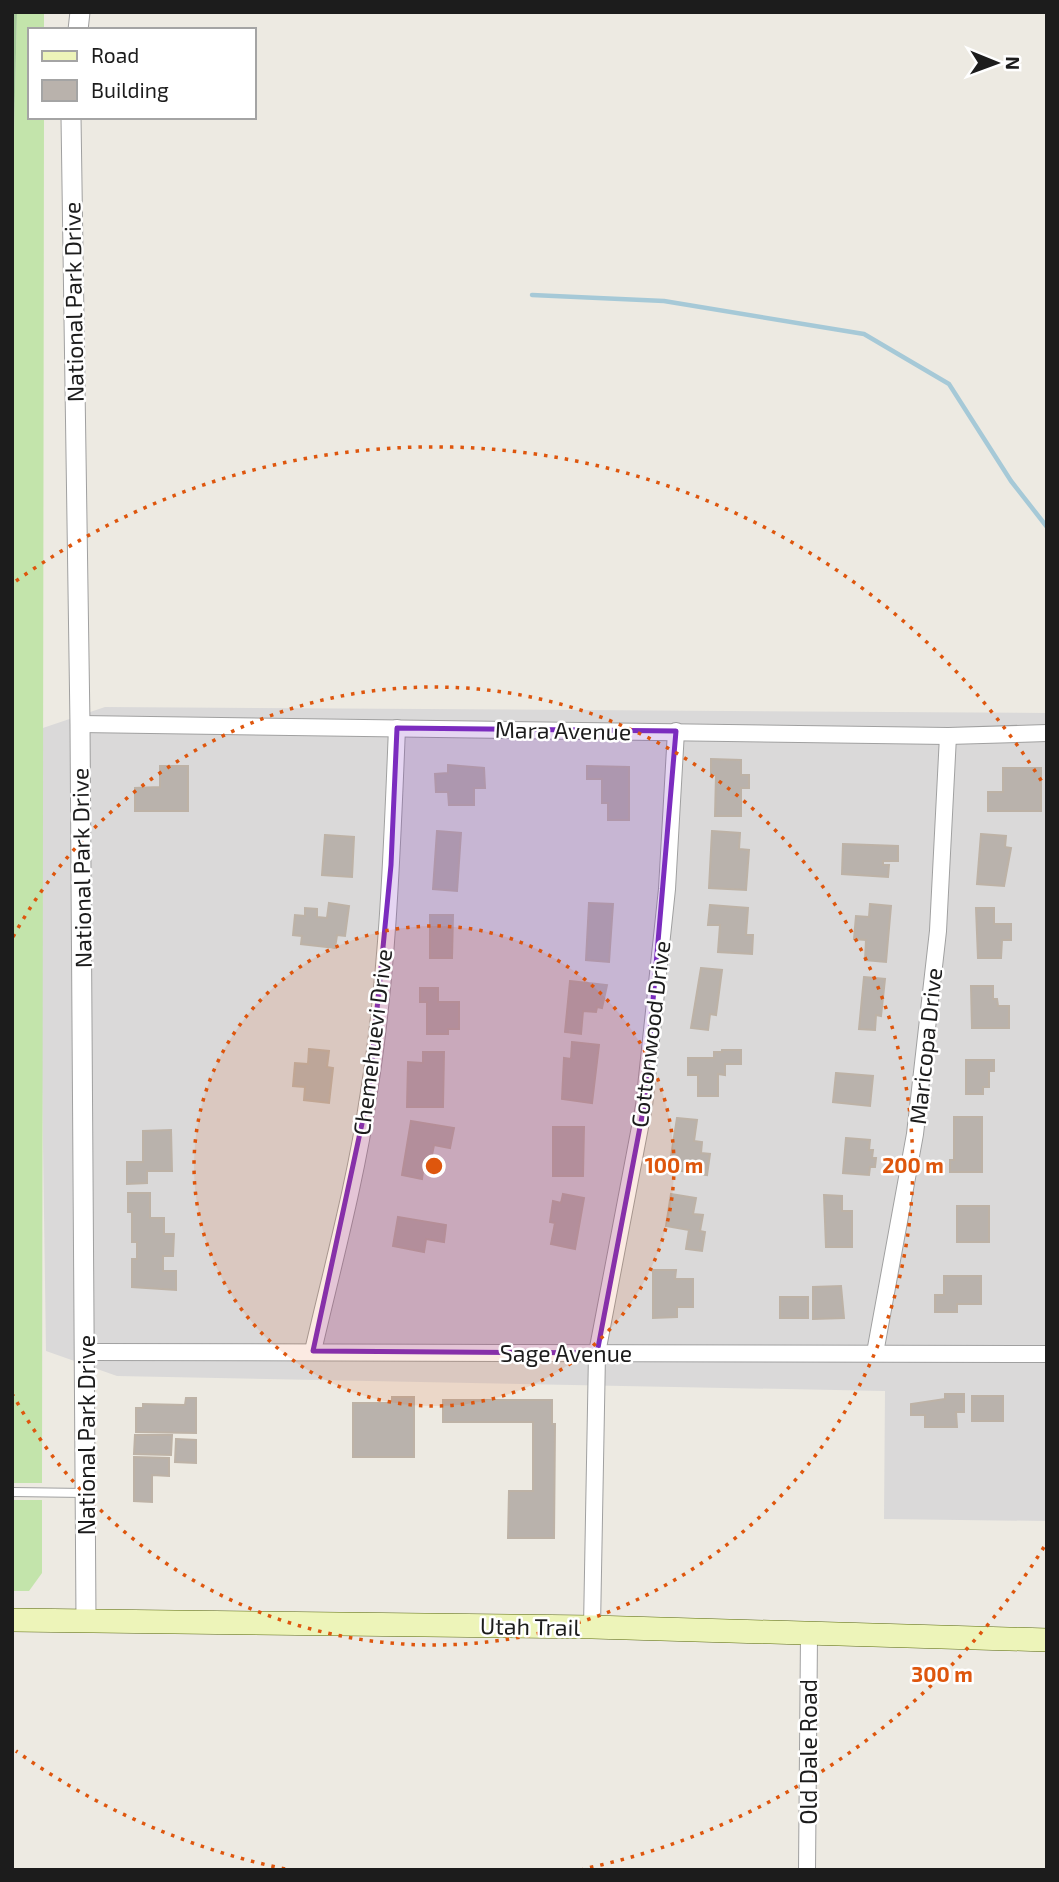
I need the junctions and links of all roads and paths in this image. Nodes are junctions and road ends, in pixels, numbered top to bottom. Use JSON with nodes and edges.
{"nodes":[{"id":1,"x":71,"y":119,"type":"edge"},
{"id":2,"x":80,"y":724,"type":"junction"},
{"id":3,"x":397,"y":728,"type":"junction"},
{"id":4,"x":677,"y":731,"type":"junction"},
{"id":5,"x":1047,"y":733,"type":"edge"},
{"id":6,"x":947,"y":736,"type":"junction"},
{"id":7,"x":313,"y":1351,"type":"junction"},
{"id":8,"x":86,"y":1352,"type":"junction"},
{"id":9,"x":597,"y":1353,"type":"junction"},
{"id":10,"x":875,"y":1353,"type":"junction"},
{"id":11,"x":1047,"y":1353,"type":"edge"},
{"id":12,"x":12,"y":1492,"type":"edge"},
{"id":13,"x":85,"y":1493,"type":"junction"},
{"id":14,"x":12,"y":1620,"type":"edge"},
{"id":15,"x":86,"y":1620,"type":"junction"},
{"id":16,"x":592,"y":1627,"type":"junction"},
{"id":17,"x":809,"y":1634,"type":"junction"},
{"id":18,"x":1047,"y":1640,"type":"edge"},
{"id":19,"x":807,"y":1870,"type":"edge"}],
"edges":[{"from":1,"to":2,"type":"street","name":"National Park Drive"},
{"from":2,"to":3,"type":"street","name":"Mara Avenue"},
{"from":2,"to":8,"type":"street","name":"National Park Drive"},
{"from":3,"to":4,"type":"street","name":"Mara Avenue"},
{"from":3,"to":7,"type":"street","name":"Chemehuevi Drive"},
{"from":4,"to":6,"type":"street","name":"Mara Avenue"},
{"from":4,"to":9,"type":"street","name":"Cottonwood Drive"},
{"from":5,"to":6,"type":"street","name":"Mara Avenue"},
{"from":6,"to":10,"type":"street","name":"Maricopa Drive"},
{"from":7,"to":8,"type":"street","name":"Sage Avenue"},
{"from":7,"to":9,"type":"street","name":"Sage Avenue"},
{"from":8,"to":13,"type":"street","name":"National Park Drive"},
{"from":9,"to":10,"type":"street","name":"Sage Avenue"},
{"from":9,"to":16,"type":"street","name":"Cottonwood Drive"},
{"from":10,"to":11,"type":"street","name":"Sage Avenue"},
{"from":12,"to":13,"type":"lane"},
{"from":13,"to":15,"type":"street","name":"National Park Drive"},
{"from":14,"to":15,"type":"main road","name":"Utah Trail"},
{"from":15,"to":16,"type":"main road","name":"Utah Trail"},
{"from":16,"to":17,"type":"main road","name":"Utah Trail"},
{"from":17,"to":18,"type":"main road","name":"Utah Trail"},
{"from":17,"to":19,"type":"street","name":"Old Dale Road"}]}
